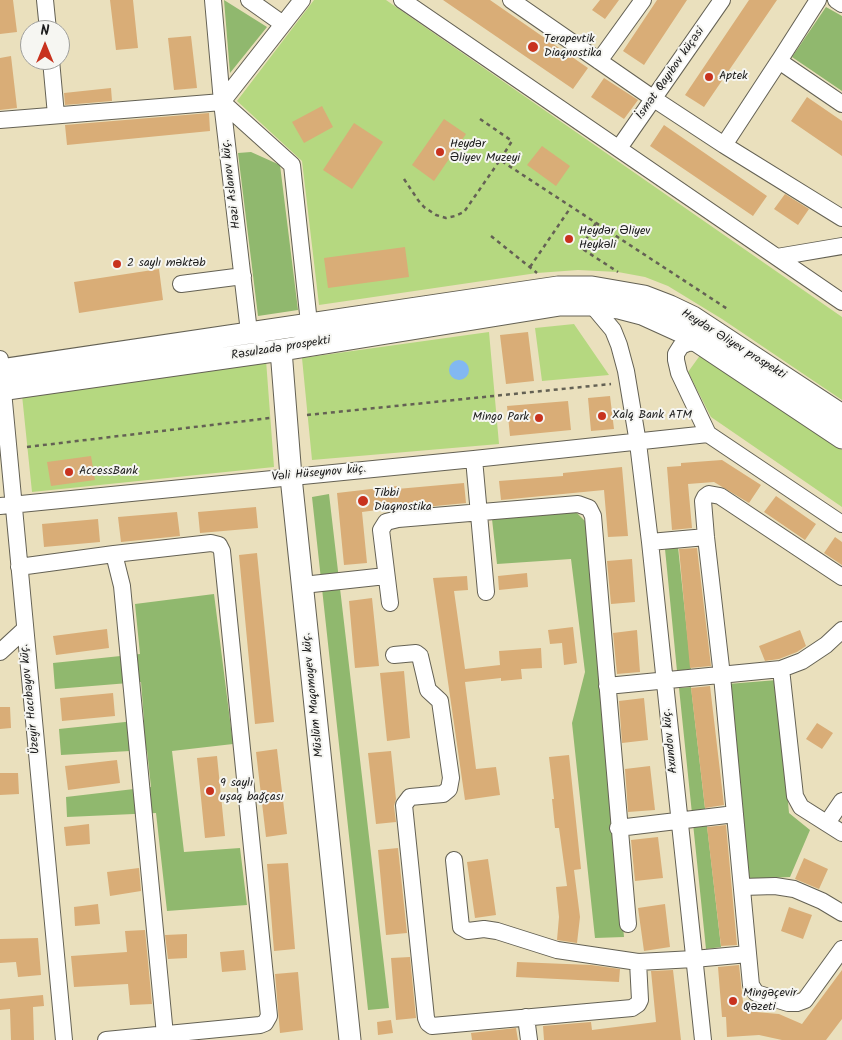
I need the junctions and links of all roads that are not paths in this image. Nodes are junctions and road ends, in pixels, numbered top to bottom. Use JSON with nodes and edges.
{"nodes":[{"id":1,"x":44,"y":0,"type":"edge"},
{"id":2,"x":213,"y":0,"type":"edge"},
{"id":3,"x":249,"y":0,"type":"edge"},
{"id":4,"x":302,"y":0,"type":"edge"},
{"id":5,"x":402,"y":0,"type":"edge"},
{"id":6,"x":511,"y":0,"type":"edge"},
{"id":7,"x":643,"y":0,"type":"edge"},
{"id":8,"x":722,"y":0,"type":"edge"},
{"id":9,"x":818,"y":0,"type":"edge"},
{"id":10,"x":836,"y":0,"type":"edge"},
{"id":11,"x":842,"y":4,"type":"edge"},
{"id":12,"x":47,"y":20,"type":"edge"},
{"id":13,"x":284,"y":24,"type":"junction"},
{"id":14,"x":600,"y":61,"type":"junction"},
{"id":15,"x":778,"y":61,"type":"junction"},
{"id":16,"x":52,"y":70,"type":"edge"},
{"id":17,"x":654,"y":99,"type":"junction"},
{"id":18,"x":222,"y":102,"type":"junction"},
{"id":19,"x":842,"y":104,"type":"edge"},
{"id":20,"x":56,"y":115,"type":"junction"},
{"id":21,"x":0,"y":120,"type":"edge"},
{"id":22,"x":724,"y":145,"type":"junction"},
{"id":23,"x":619,"y":148,"type":"junction"},
{"id":24,"x":842,"y":218,"type":"edge"},
{"id":25,"x":842,"y":246,"type":"edge"},
{"id":26,"x":777,"y":257,"type":"junction"},
{"id":27,"x":243,"y":276,"type":"junction"},
{"id":28,"x":181,"y":284,"type":"dead end"},
{"id":29,"x":559,"y":296,"type":"junction"},
{"id":30,"x":842,"y":302,"type":"edge"},
{"id":31,"x":592,"y":305,"type":"junction"},
{"id":32,"x":309,"y":323,"type":"junction"},
{"id":33,"x":249,"y":332,"type":"junction"},
{"id":34,"x":699,"y":342,"type":"junction"},
{"id":35,"x":281,"y":350,"type":"junction"},
{"id":36,"x":1,"y":376,"type":"edge"},
{"id":37,"x":842,"y":415,"type":"edge"},
{"id":38,"x":708,"y":434,"type":"junction"},
{"id":39,"x":842,"y":438,"type":"edge"},
{"id":40,"x":638,"y":443,"type":"junction"},
{"id":41,"x":474,"y":459,"type":"junction"},
{"id":42,"x":291,"y":477,"type":"junction"},
{"id":43,"x":6,"y":505,"type":"edge"},
{"id":44,"x":478,"y":513,"type":"junction"},
{"id":45,"x":842,"y":524,"type":"edge"},
{"id":46,"x":706,"y":537,"type":"junction"},
{"id":47,"x":650,"y":542,"type":"junction"},
{"id":48,"x":114,"y":554,"type":"junction"},
{"id":49,"x":18,"y":567,"type":"junction"},
{"id":50,"x":386,"y":576,"type":"junction"},
{"id":51,"x":842,"y":577,"type":"edge"},
{"id":52,"x":302,"y":585,"type":"junction"},
{"id":53,"x":486,"y":592,"type":"dead end"},
{"id":54,"x":390,"y":603,"type":"dead end"},
{"id":55,"x":24,"y":630,"type":"junction"},
{"id":56,"x":842,"y":630,"type":"edge"},
{"id":57,"x":0,"y":652,"type":"edge"},
{"id":58,"x":394,"y":655,"type":"dead end"},
{"id":59,"x":781,"y":669,"type":"junction"},
{"id":60,"x":722,"y":676,"type":"junction"},
{"id":61,"x":665,"y":680,"type":"junction"},
{"id":62,"x":607,"y":686,"type":"junction"},
{"id":63,"x":842,"y":801,"type":"edge"},
{"id":64,"x":735,"y":814,"type":"junction"},
{"id":65,"x":680,"y":820,"type":"junction"},
{"id":66,"x":827,"y":823,"type":"junction"},
{"id":67,"x":618,"y":828,"type":"junction"},
{"id":68,"x":842,"y":833,"type":"edge"},
{"id":69,"x":454,"y":860,"type":"dead end"},
{"id":70,"x":742,"y":886,"type":"junction"},
{"id":71,"x":842,"y":913,"type":"edge"},
{"id":72,"x":628,"y":924,"type":"dead end"},
{"id":73,"x":842,"y":949,"type":"edge"},
{"id":74,"x":748,"y":954,"type":"junction"},
{"id":75,"x":694,"y":960,"type":"junction"},
{"id":76,"x":638,"y":962,"type":"junction"},
{"id":77,"x":526,"y":1018,"type":"junction"},
{"id":78,"x":165,"y":1034,"type":"junction"},
{"id":79,"x":64,"y":1040,"type":"edge"},
{"id":80,"x":106,"y":1040,"type":"edge"},
{"id":81,"x":350,"y":1040,"type":"edge"},
{"id":82,"x":529,"y":1040,"type":"edge"},
{"id":83,"x":702,"y":1040,"type":"edge"}],
"edges":[{"from":1,"to":12,"type":"street"},
{"from":2,"to":18,"type":"street","name":"Həzi Aslanov küç."},
{"from":3,"to":13,"type":"street"},
{"from":4,"to":13,"type":"street"},
{"from":5,"to":23,"type":"street"},
{"from":6,"to":14,"type":"street"},
{"from":7,"to":14,"type":"street"},
{"from":8,"to":17,"type":"street","name":"İsmət Qayıbov küçəsi"},
{"from":9,"to":15,"type":"street"},
{"from":10,"to":11,"type":"street"},
{"from":13,"to":18,"type":"street"},
{"from":14,"to":17,"type":"street"},
{"from":15,"to":19,"type":"street"},
{"from":15,"to":22,"type":"street"},
{"from":16,"to":20,"type":"street"},
{"from":17,"to":22,"type":"street"},
{"from":17,"to":23,"type":"street","name":"İsmət Qayıbov küçəsi"},
{"from":18,"to":20,"type":"street"},
{"from":18,"to":27,"type":"street","name":"Həzi Aslanov küç."},
{"from":18,"to":32,"type":"street"},
{"from":20,"to":21,"type":"street"},
{"from":22,"to":24,"type":"street"},
{"from":23,"to":26,"type":"street"},
{"from":25,"to":26,"type":"street"},
{"from":26,"to":30,"type":"street"},
{"from":27,"to":28,"type":"street"},
{"from":27,"to":33,"type":"street","name":"Həzi Aslanov küç."},
{"from":29,"to":31,"type":"main road","name":"Heydər Əliyev prospekti"},
{"from":29,"to":32,"type":"main road","name":"Rəsulzadə prospekti"},
{"from":29,"to":35,"type":"main road","name":"Rəsulzadə prospekti"},
{"from":29,"to":37,"type":"main road","name":"Heydər Əliyev prospekti"},
{"from":31,"to":34,"type":"main road","name":"Heydər Əliyev prospekti"},
{"from":31,"to":40,"type":"street","name":"Axundov küç."},
{"from":32,"to":33,"type":"main road","name":"Rəsulzadə prospekti"},
{"from":32,"to":35,"type":"street"},
{"from":33,"to":35,"type":"street"},
{"from":33,"to":36,"type":"main road","name":"Rəsulzadə prospekti"},
{"from":34,"to":38,"type":"street"},
{"from":34,"to":39,"type":"main road","name":"Heydər Əliyev prospekti"},
{"from":35,"to":36,"type":"main road","name":"Rəsulzadə prospekti"},
{"from":35,"to":42,"type":"main road","name":"Müslüm Maqomayev küç."},
{"from":36,"to":43,"type":"street","name":"Üzeyir Hacıbəyov küç."},
{"from":38,"to":40,"type":"street","name":"Vəli Hüseynov küç."},
{"from":38,"to":45,"type":"street"},
{"from":40,"to":41,"type":"street","name":"Vəli Hüseynov küç."},
{"from":40,"to":47,"type":"street","name":"Axundov küç."},
{"from":41,"to":42,"type":"street","name":"Vəli Hüseynov küç."},
{"from":41,"to":44,"type":"street"},
{"from":42,"to":43,"type":"street","name":"Vəli Hüseynov küç."},
{"from":42,"to":52,"type":"main road","name":"Müslüm Maqomayev küç."},
{"from":43,"to":49,"type":"street","name":"Üzeyir Hacıbəyov küç."},
{"from":44,"to":50,"type":"street"},
{"from":44,"to":53,"type":"street"},
{"from":44,"to":62,"type":"street"},
{"from":46,"to":47,"type":"street"},
{"from":46,"to":51,"type":"street"},
{"from":46,"to":60,"type":"street"},
{"from":47,"to":61,"type":"street","name":"Axundov küç."},
{"from":48,"to":49,"type":"street"},
{"from":48,"to":78,"type":"street"},
{"from":48,"to":78,"type":"street"},
{"from":49,"to":55,"type":"street","name":"Üzeyir Hacıbəyov küç."},
{"from":50,"to":52,"type":"street"},
{"from":50,"to":54,"type":"street"},
{"from":52,"to":81,"type":"main road","name":"Müslüm Maqomayev küç."},
{"from":55,"to":57,"type":"street"},
{"from":55,"to":79,"type":"street","name":"Üzeyir Hacıbəyov küç."},
{"from":56,"to":59,"type":"street"},
{"from":58,"to":77,"type":"street"},
{"from":59,"to":60,"type":"street"},
{"from":59,"to":66,"type":"street"},
{"from":60,"to":61,"type":"street"},
{"from":60,"to":64,"type":"street"},
{"from":61,"to":62,"type":"street"},
{"from":61,"to":65,"type":"street","name":"Axundov küç."},
{"from":62,"to":67,"type":"street"},
{"from":63,"to":66,"type":"street"},
{"from":64,"to":65,"type":"street"},
{"from":64,"to":70,"type":"street"},
{"from":65,"to":67,"type":"street"},
{"from":65,"to":75,"type":"street","name":"Axundov küç."},
{"from":66,"to":68,"type":"street"},
{"from":67,"to":72,"type":"street"},
{"from":69,"to":76,"type":"street"},
{"from":70,"to":71,"type":"street"},
{"from":70,"to":74,"type":"street"},
{"from":73,"to":74,"type":"street"},
{"from":74,"to":75,"type":"street"},
{"from":75,"to":76,"type":"street"},
{"from":75,"to":83,"type":"street","name":"Axundov küç."},
{"from":76,"to":77,"type":"street"},
{"from":77,"to":82,"type":"street"},
{"from":78,"to":80,"type":"street"}]}
